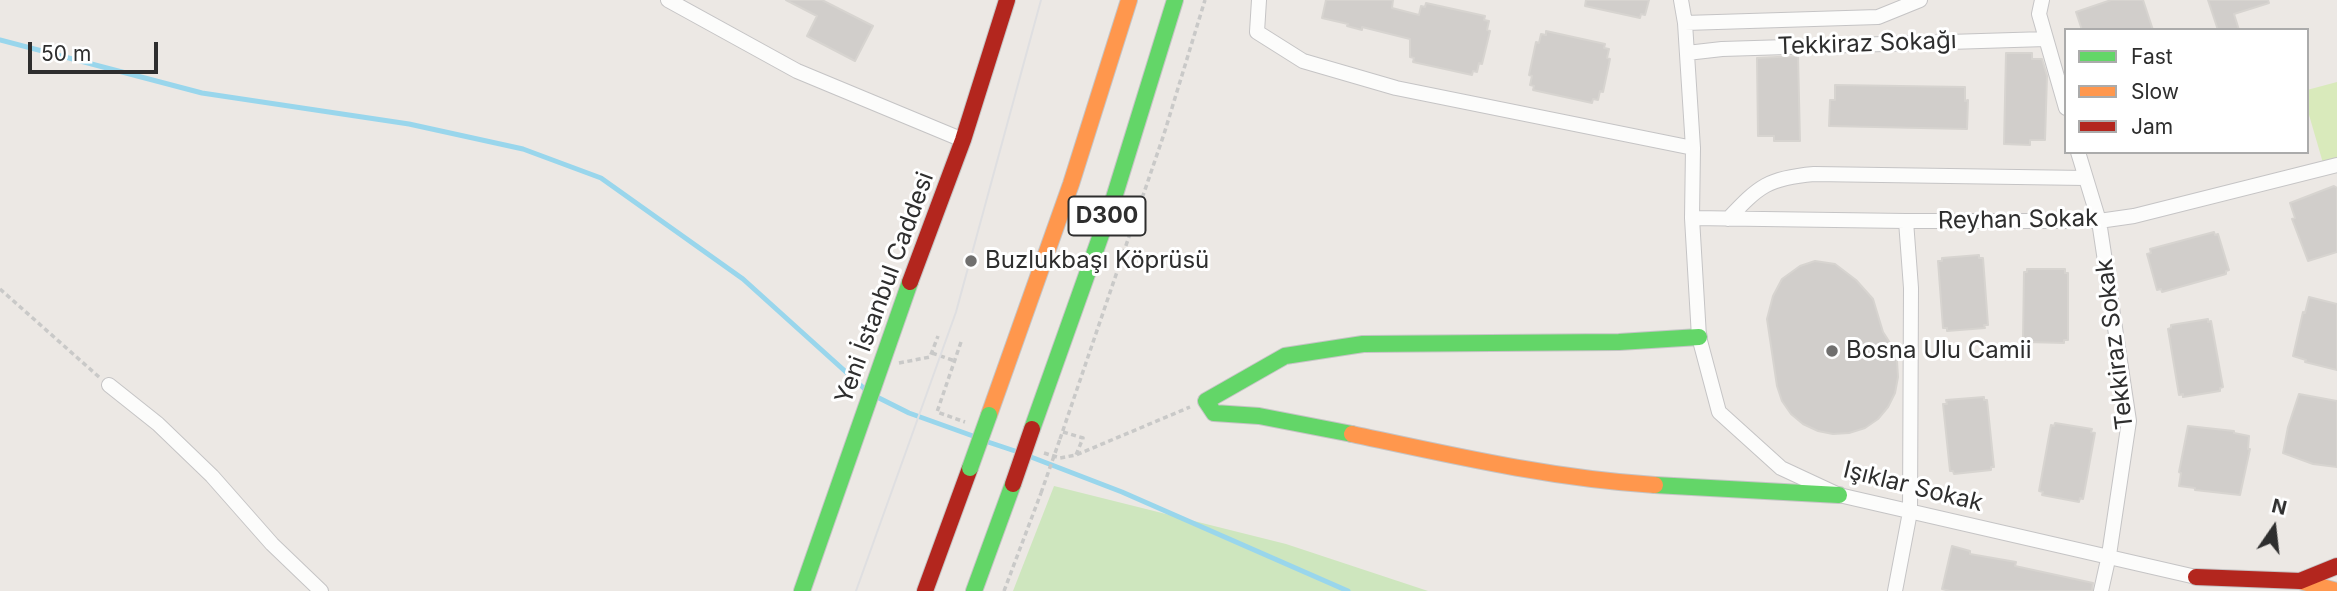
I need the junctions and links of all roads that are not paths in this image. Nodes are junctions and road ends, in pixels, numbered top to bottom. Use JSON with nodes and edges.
{"nodes":[{"id":1,"x":668,"y":0,"type":"edge"},
{"id":2,"x":1007,"y":0,"type":"edge"},
{"id":3,"x":1129,"y":0,"type":"edge"},
{"id":4,"x":1175,"y":0,"type":"edge"},
{"id":5,"x":1259,"y":0,"type":"edge"},
{"id":6,"x":1681,"y":0,"type":"edge"},
{"id":7,"x":1920,"y":0,"type":"edge"},
{"id":8,"x":2042,"y":0,"type":"edge"},
{"id":9,"x":1685,"y":23,"type":"junction"},
{"id":10,"x":2046,"y":39,"type":"junction"},
{"id":11,"x":1687,"y":53,"type":"junction"},
{"id":12,"x":2064,"y":101,"type":"edge"},
{"id":13,"x":963,"y":140,"type":"junction"},
{"id":14,"x":1693,"y":148,"type":"junction"},
{"id":15,"x":2079,"y":154,"type":"edge"},
{"id":16,"x":2337,"y":165,"type":"edge"},
{"id":17,"x":2085,"y":178,"type":"junction"},
{"id":18,"x":1692,"y":218,"type":"junction"},
{"id":19,"x":1728,"y":219,"type":"junction"},
{"id":20,"x":1906,"y":221,"type":"junction"},
{"id":21,"x":2099,"y":221,"type":"junction"},
{"id":22,"x":1699,"y":337,"type":"junction"},
{"id":23,"x":108,"y":385,"type":"road end"},
{"id":24,"x":1839,"y":495,"type":"junction"},
{"id":25,"x":1910,"y":512,"type":"junction"},
{"id":26,"x":2109,"y":555,"type":"junction"},
{"id":27,"x":2337,"y":566,"type":"edge"},
{"id":28,"x":2196,"y":577,"type":"junction"},
{"id":29,"x":2300,"y":581,"type":"junction"},
{"id":30,"x":321,"y":591,"type":"edge"},
{"id":31,"x":802,"y":591,"type":"edge"},
{"id":32,"x":925,"y":591,"type":"edge"},
{"id":33,"x":974,"y":591,"type":"edge"},
{"id":34,"x":1895,"y":591,"type":"edge"},
{"id":35,"x":2101,"y":591,"type":"edge"},
{"id":36,"x":2222,"y":591,"type":"edge"},
{"id":37,"x":2337,"y":591,"type":"edge"}],
"edges":[{"from":1,"to":13,"type":"street"},
{"from":2,"to":13,"type":"main road","name":"Yeni İstanbul Caddesi"},
{"from":3,"to":32,"type":"main road","number":"D300","bridge":true},
{"from":4,"to":33,"type":"main road","number":"D300","bridge":true},
{"from":5,"to":14,"type":"street"},
{"from":6,"to":9,"type":"street","name":"Işıklar Sokak"},
{"from":7,"to":9,"type":"street"},
{"from":8,"to":10,"type":"street"},
{"from":9,"to":11,"type":"street","name":"Işıklar Sokak"},
{"from":10,"to":11,"type":"street","name":"Tekkiraz Sokağı"},
{"from":10,"to":12,"type":"street"},
{"from":11,"to":14,"type":"street","name":"Işıklar Sokak"},
{"from":13,"to":31,"type":"main road","name":"Yeni İstanbul Caddesi"},
{"from":14,"to":18,"type":"street","name":"Işıklar Sokak"},
{"from":15,"to":17,"type":"street"},
{"from":16,"to":21,"type":"street","name":"Reyhan Sokak"},
{"from":17,"to":19,"type":"street"},
{"from":17,"to":21,"type":"street"},
{"from":18,"to":19,"type":"street","name":"Reyhan Sokak"},
{"from":18,"to":22,"type":"street","name":"Işıklar Sokak"},
{"from":19,"to":20,"type":"street","name":"Reyhan Sokak"},
{"from":20,"to":21,"type":"street","name":"Reyhan Sokak"},
{"from":20,"to":25,"type":"street"},
{"from":21,"to":26,"type":"street","name":"Tekkiraz Sokak"},
{"from":22,"to":24,"type":"street","name":"Işıklar Sokak"},
{"from":22,"to":24,"type":"main road"},
{"from":23,"to":30,"type":"street"},
{"from":24,"to":25,"type":"street","name":"Işıklar Sokak"},
{"from":25,"to":26,"type":"street","name":"Işıklar Sokak"},
{"from":25,"to":34,"type":"street"},
{"from":26,"to":28,"type":"street","name":"Işıklar Sokak"},
{"from":26,"to":35,"type":"street","name":"Tekkiraz Sokak"},
{"from":27,"to":29,"type":"main road"},
{"from":28,"to":29,"type":"main road"},
{"from":28,"to":36,"type":"main road"},
{"from":29,"to":37,"type":"main road"}]}
